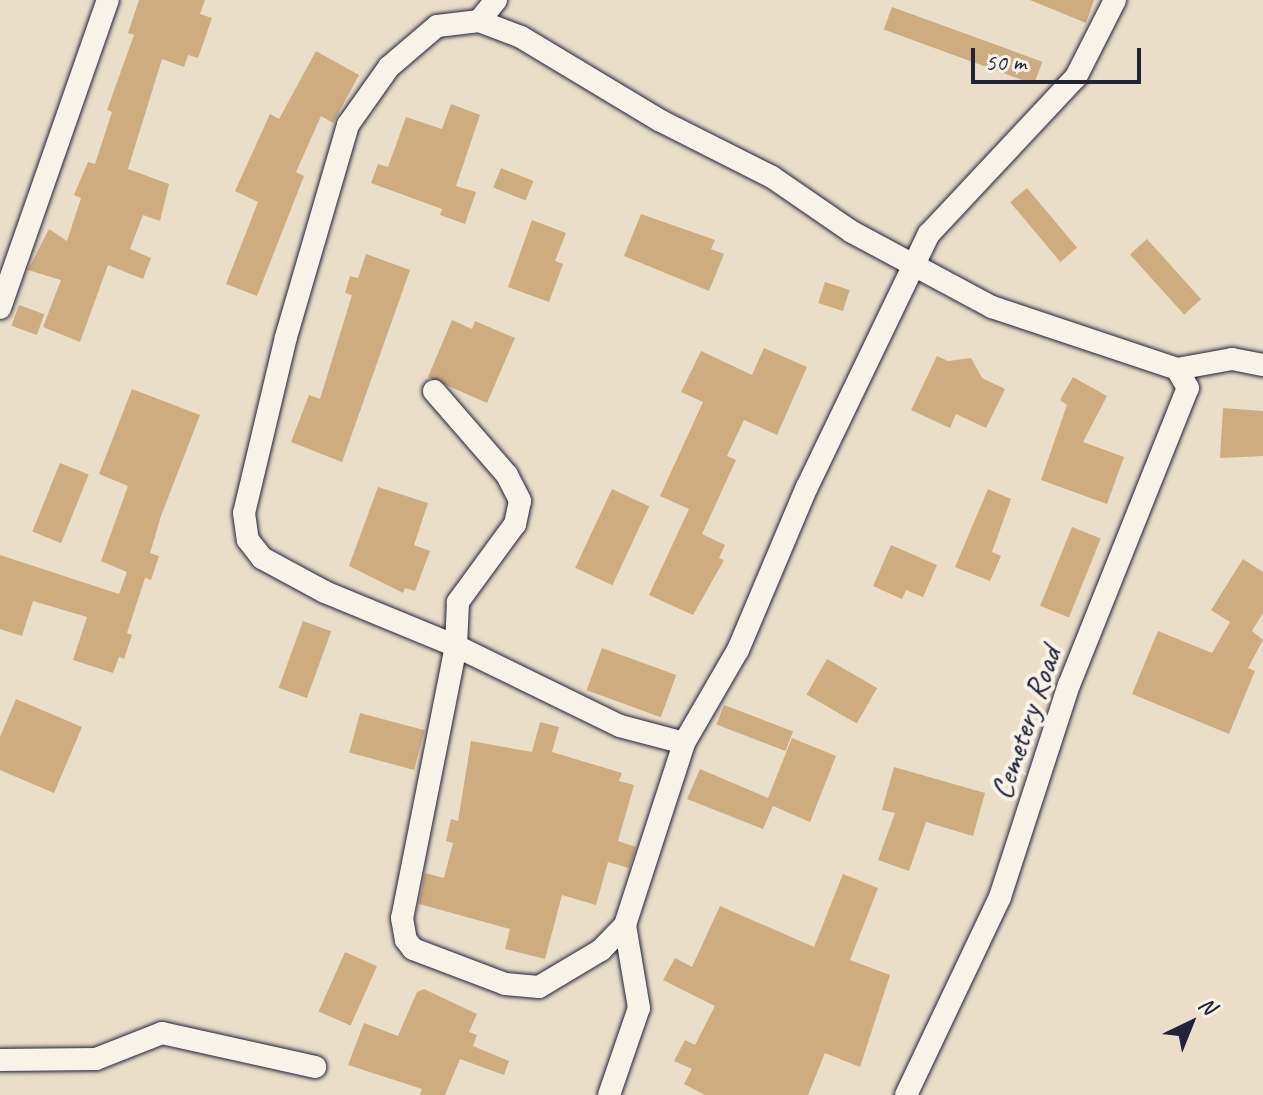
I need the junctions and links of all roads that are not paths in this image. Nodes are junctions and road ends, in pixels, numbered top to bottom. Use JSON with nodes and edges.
{"nodes":[{"id":1,"x":108,"y":0,"type":"edge"},
{"id":2,"x":496,"y":0,"type":"edge"},
{"id":3,"x":1115,"y":0,"type":"edge"},
{"id":4,"x":479,"y":21,"type":"junction"},
{"id":5,"x":914,"y":263,"type":"junction"},
{"id":6,"x":0,"y":308,"type":"edge"},
{"id":7,"x":1263,"y":365,"type":"edge"},
{"id":8,"x":1177,"y":369,"type":"junction"},
{"id":9,"x":434,"y":391,"type":"dead end"},
{"id":10,"x":456,"y":646,"type":"junction"},
{"id":11,"x":684,"y":743,"type":"junction"},
{"id":12,"x":625,"y":925,"type":"junction"},
{"id":13,"x":0,"y":1060,"type":"edge"},
{"id":14,"x":315,"y":1067,"type":"dead end"},
{"id":15,"x":609,"y":1095,"type":"edge"},
{"id":16,"x":906,"y":1095,"type":"edge"}],
"edges":[{"from":1,"to":6,"type":"street"},
{"from":2,"to":4,"type":"street"},
{"from":3,"to":5,"type":"street"},
{"from":4,"to":5,"type":"street"},
{"from":4,"to":10,"type":"street"},
{"from":5,"to":8,"type":"street"},
{"from":5,"to":11,"type":"street"},
{"from":7,"to":8,"type":"street"},
{"from":8,"to":16,"type":"street","name":"Cemetery Road"},
{"from":9,"to":10,"type":"street"},
{"from":10,"to":11,"type":"street"},
{"from":10,"to":12,"type":"street"},
{"from":11,"to":12,"type":"street"},
{"from":12,"to":15,"type":"street"},
{"from":13,"to":14,"type":"street"}]}
